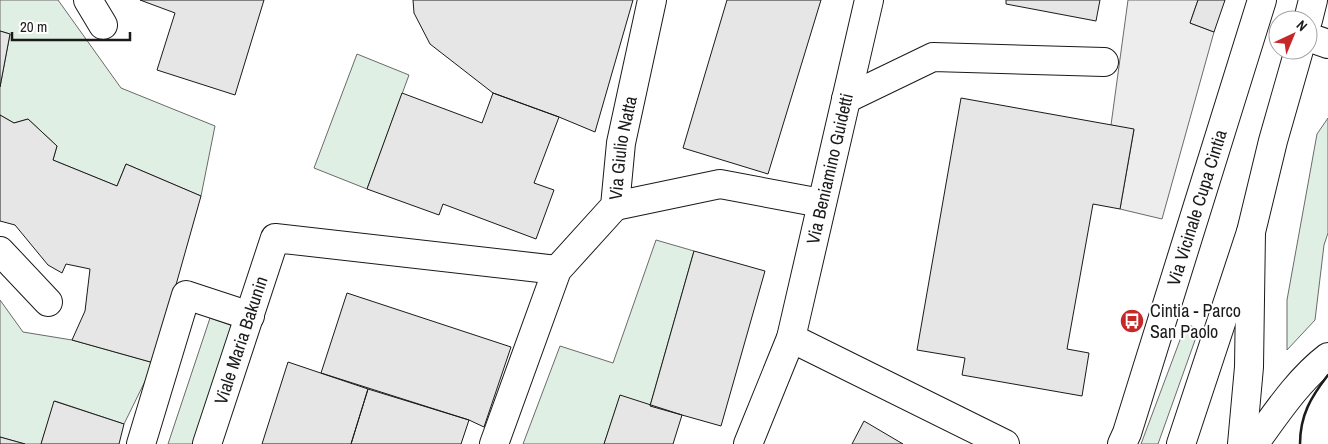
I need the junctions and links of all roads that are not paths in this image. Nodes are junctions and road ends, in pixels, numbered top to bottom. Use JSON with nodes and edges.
{"nodes":[{"id":1,"x":88,"y":0,"type":"edge"},
{"id":2,"x":652,"y":0,"type":"edge"},
{"id":3,"x":869,"y":0,"type":"edge"},
{"id":4,"x":1262,"y":0,"type":"edge"},
{"id":5,"x":103,"y":25,"type":"dead end"},
{"id":6,"x":1296,"y":60,"type":"edge"},
{"id":7,"x":1104,"y":62,"type":"dead end"},
{"id":8,"x":846,"y":99,"type":"junction"},
{"id":9,"x":821,"y":203,"type":"junction"},
{"id":10,"x":615,"y":206,"type":"junction"},
{"id":11,"x":1251,"y":232,"type":"junction"},
{"id":12,"x":0,"y":251,"type":"edge"},
{"id":13,"x":557,"y":270,"type":"junction"},
{"id":14,"x":48,"y":302,"type":"dead end"},
{"id":15,"x":250,"y":316,"type":"junction"},
{"id":16,"x":791,"y":338,"type":"junction"},
{"id":17,"x":1328,"y":356,"type":"edge"},
{"id":18,"x":141,"y":444,"type":"edge"},
{"id":19,"x":207,"y":444,"type":"edge"},
{"id":20,"x":494,"y":444,"type":"edge"},
{"id":21,"x":748,"y":444,"type":"edge"},
{"id":22,"x":1005,"y":444,"type":"edge"},
{"id":23,"x":1122,"y":444,"type":"edge"},
{"id":24,"x":1181,"y":444,"type":"edge"},
{"id":25,"x":1242,"y":444,"type":"edge"},
{"id":26,"x":1254,"y":444,"type":"edge"}],
"edges":[{"from":1,"to":5,"type":"main road"},
{"from":2,"to":10,"type":"main road","name":"Via Giulio Natta"},
{"from":3,"to":8,"type":"main road","name":"Via Beniamino Guidetti"},
{"from":4,"to":23,"type":"main road","name":"Via Vicinale Cupa Cintia"},
{"from":6,"to":11,"type":"main road"},
{"from":7,"to":8,"type":"main road"},
{"from":8,"to":9,"type":"main road","name":"Via Beniamino Guidetti"},
{"from":9,"to":10,"type":"main road"},
{"from":9,"to":16,"type":"main road","name":"Via Beniamino Guidetti"},
{"from":10,"to":13,"type":"main road","name":"Via Giulio Natta"},
{"from":11,"to":24,"type":"main road"},
{"from":11,"to":25,"type":"main road"},
{"from":12,"to":14,"type":"main road"},
{"from":13,"to":15,"type":"main road","name":"Viale Maria Bakunin"},
{"from":13,"to":20,"type":"main road","name":"Via Giulio Natta"},
{"from":15,"to":18,"type":"main road"},
{"from":15,"to":19,"type":"main road","name":"Viale Maria Bakunin"},
{"from":16,"to":21,"type":"main road","name":"Via Beniamino Guidetti"},
{"from":16,"to":22,"type":"main road"},
{"from":17,"to":26,"type":"main road"}]}
